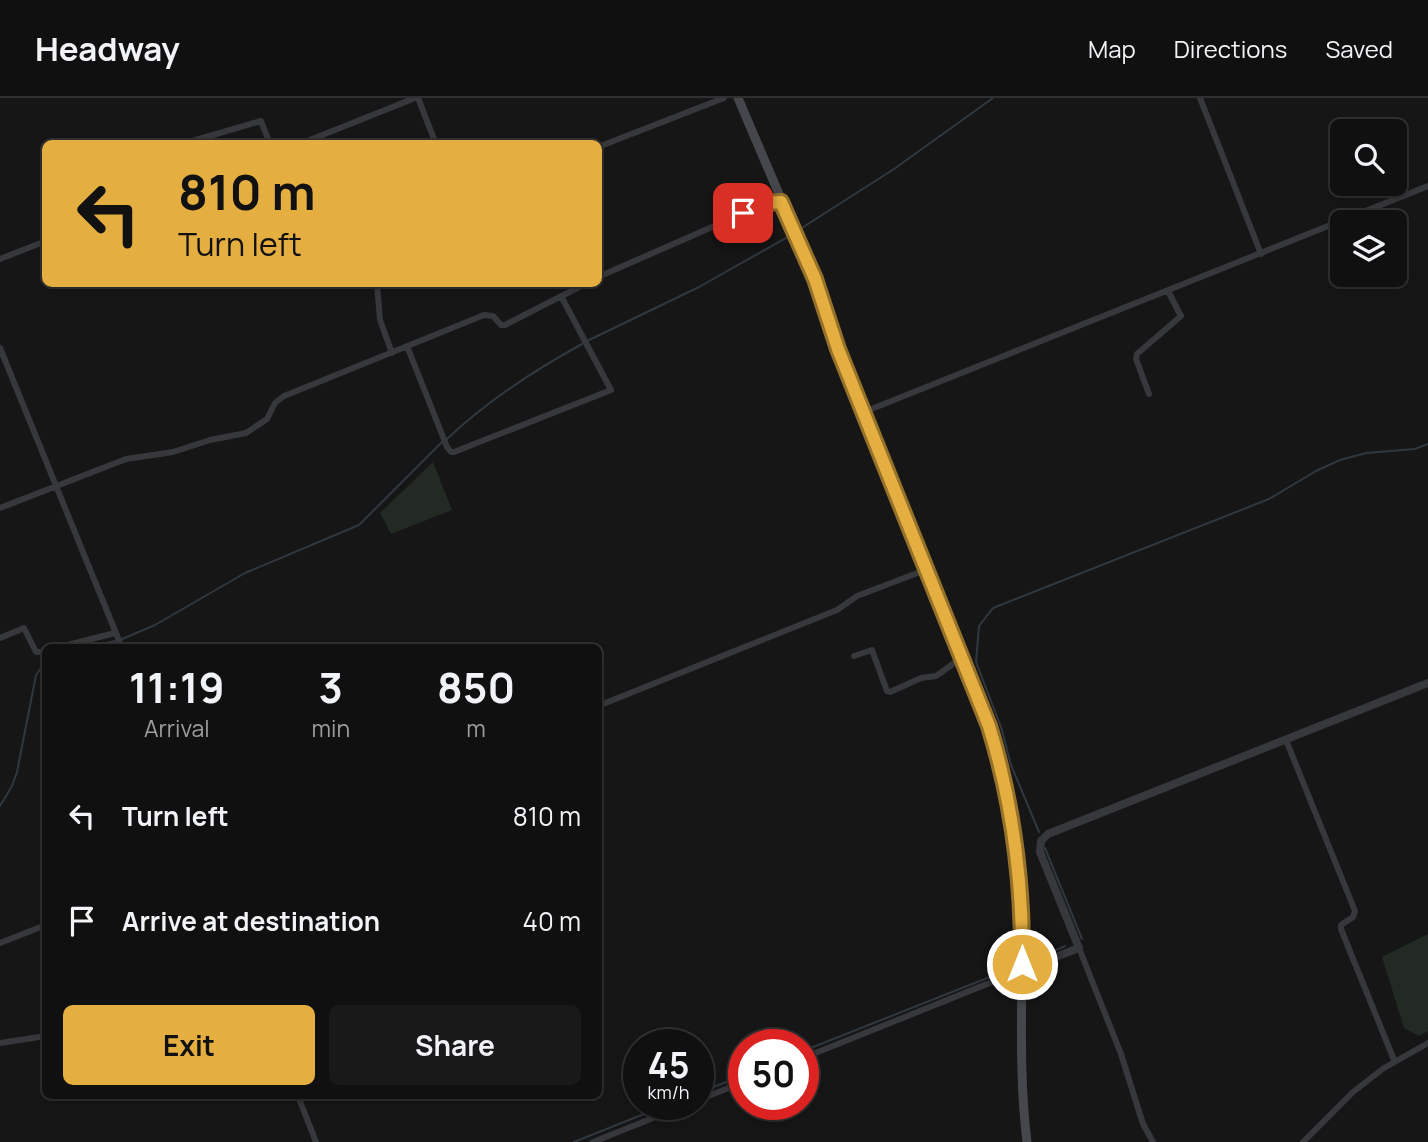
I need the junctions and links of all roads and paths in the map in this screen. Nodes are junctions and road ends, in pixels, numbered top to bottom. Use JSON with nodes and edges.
{"nodes":[{"id":1,"x":416,"y":98,"type":"edge"},
{"id":2,"x":724,"y":98,"type":"edge"},
{"id":3,"x":738,"y":98,"type":"edge"},
{"id":4,"x":1200,"y":98,"type":"edge"},
{"id":5,"x":196,"y":140,"type":"edge"},
{"id":6,"x":268,"y":140,"type":"edge"},
{"id":7,"x":310,"y":140,"type":"edge"},
{"id":8,"x":434,"y":140,"type":"edge"},
{"id":9,"x":602,"y":145,"type":"edge"},
{"id":10,"x":1428,"y":186,"type":"edge"},
{"id":11,"x":781,"y":202,"type":"junction"},
{"id":12,"x":42,"y":243,"type":"edge"},
{"id":13,"x":1261,"y":254,"type":"junction"},
{"id":14,"x":0,"y":259,"type":"edge"},
{"id":15,"x":602,"y":275,"type":"edge"},
{"id":16,"x":377,"y":287,"type":"edge"},
{"id":17,"x":578,"y":287,"type":"edge"},
{"id":18,"x":1168,"y":291,"type":"junction"},
{"id":19,"x":561,"y":296,"type":"junction"},
{"id":20,"x":407,"y":346,"type":"junction"},
{"id":21,"x":0,"y":348,"type":"edge"},
{"id":22,"x":392,"y":353,"type":"junction"},
{"id":23,"x":1149,"y":394,"type":"dead end"},
{"id":24,"x":864,"y":412,"type":"junction"},
{"id":25,"x":55,"y":485,"type":"junction"},
{"id":26,"x":0,"y":508,"type":"edge"},
{"id":27,"x":928,"y":569,"type":"junction"},
{"id":28,"x":0,"y":638,"type":"edge"},
{"id":29,"x":119,"y":641,"type":"edge"},
{"id":30,"x":92,"y":644,"type":"edge"},
{"id":31,"x":42,"y":652,"type":"edge"},
{"id":32,"x":854,"y":656,"type":"dead end"},
{"id":33,"x":963,"y":657,"type":"junction"},
{"id":34,"x":1428,"y":683,"type":"edge"},
{"id":35,"x":602,"y":704,"type":"edge"},
{"id":36,"x":1286,"y":740,"type":"junction"},
{"id":37,"x":42,"y":927,"type":"edge"},
{"id":38,"x":0,"y":943,"type":"edge"},
{"id":39,"x":1079,"y":948,"type":"junction"},
{"id":40,"x":1022,"y":970,"type":"junction"},
{"id":41,"x":42,"y":1037,"type":"edge"},
{"id":42,"x":0,"y":1043,"type":"edge"},
{"id":43,"x":1428,"y":1043,"type":"edge"},
{"id":44,"x":819,"y":1052,"type":"edge"},
{"id":45,"x":1394,"y":1060,"type":"junction"},
{"id":46,"x":299,"y":1099,"type":"edge"},
{"id":47,"x":648,"y":1120,"type":"edge"},
{"id":48,"x":316,"y":1142,"type":"edge"},
{"id":49,"x":593,"y":1142,"type":"edge"},
{"id":50,"x":1027,"y":1142,"type":"edge"},
{"id":51,"x":1153,"y":1142,"type":"edge"},
{"id":52,"x":1303,"y":1142,"type":"edge"}],
"edges":[{"from":1,"to":7,"type":"street"},
{"from":1,"to":8,"type":"street"},
{"from":2,"to":9,"type":"street"},
{"from":3,"to":11,"type":"main road"},
{"from":4,"to":13,"type":"street"},
{"from":5,"to":6,"type":"street"},
{"from":10,"to":13,"type":"street"},
{"from":11,"to":15,"type":"street"},
{"from":11,"to":24,"type":"main road"},
{"from":12,"to":14,"type":"street"},
{"from":13,"to":18,"type":"street"},
{"from":16,"to":22,"type":"street"},
{"from":17,"to":19,"type":"street"},
{"from":18,"to":23,"type":"street"},
{"from":18,"to":24,"type":"street"},
{"from":19,"to":20,"type":"street"},
{"from":19,"to":20,"type":"street"},
{"from":20,"to":22,"type":"street"},
{"from":21,"to":25,"type":"street"},
{"from":22,"to":25,"type":"street"},
{"from":24,"to":27,"type":"main road"},
{"from":25,"to":26,"type":"street"},
{"from":25,"to":29,"type":"street"},
{"from":27,"to":33,"type":"main road"},
{"from":27,"to":35,"type":"street"},
{"from":28,"to":31,"type":"street"},
{"from":29,"to":30,"type":"street"},
{"from":32,"to":33,"type":"street"},
{"from":33,"to":40,"type":"main road"},
{"from":34,"to":36,"type":"street"},
{"from":36,"to":39,"type":"street"},
{"from":36,"to":45,"type":"street"},
{"from":37,"to":38,"type":"street"},
{"from":39,"to":40,"type":"street"},
{"from":39,"to":51,"type":"street"},
{"from":40,"to":44,"type":"street"},
{"from":40,"to":50,"type":"main road"},
{"from":41,"to":42,"type":"street"},
{"from":43,"to":45,"type":"street"},
{"from":45,"to":52,"type":"street"},
{"from":46,"to":48,"type":"street"},
{"from":47,"to":49,"type":"street"}]}
